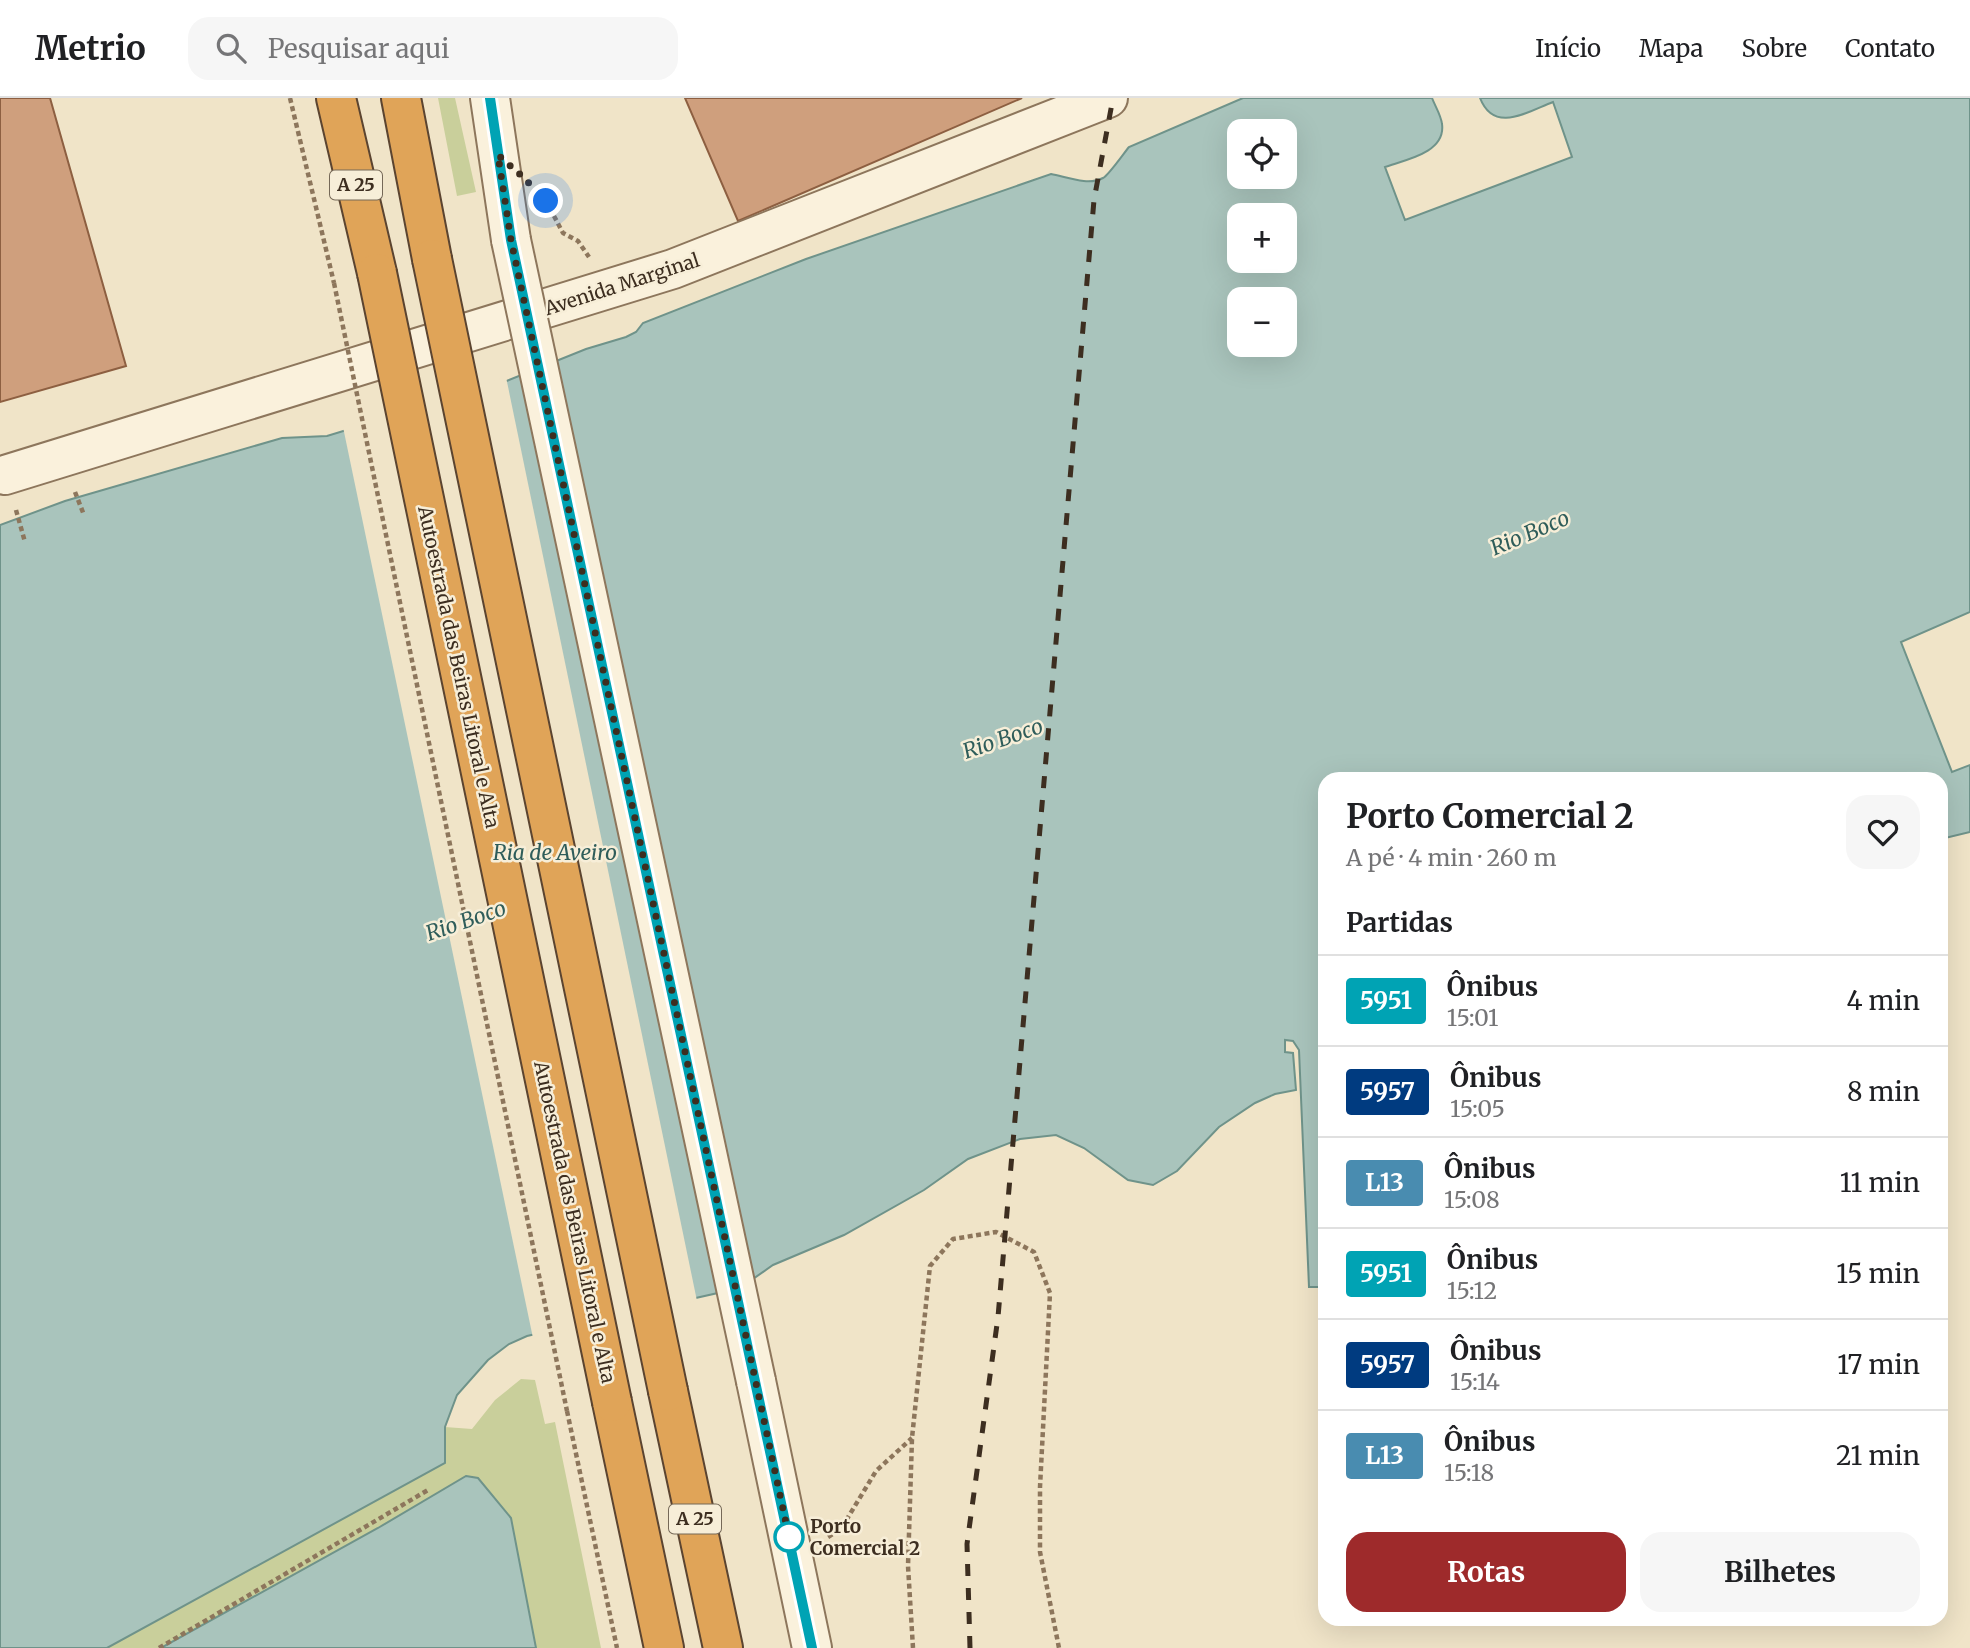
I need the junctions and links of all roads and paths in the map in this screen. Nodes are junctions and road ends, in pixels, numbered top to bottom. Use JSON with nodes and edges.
{"nodes":[{"id":1,"x":290,"y":98,"type":"edge"},
{"id":2,"x":336,"y":98,"type":"edge"},
{"id":3,"x":401,"y":98,"type":"edge"},
{"id":4,"x":490,"y":98,"type":"edge"},
{"id":5,"x":1108,"y":98,"type":"edge"},
{"id":6,"x":498,"y":155,"type":"junction"},
{"id":7,"x":612,"y":288,"type":"junction"},
{"id":8,"x":10,"y":489,"type":"joint"},
{"id":9,"x":25,"y":542,"type":"dead end"},
{"id":10,"x":912,"y":1438,"type":"junction"},
{"id":11,"x":428,"y":1490,"type":"dead end"},
{"id":12,"x":792,"y":1552,"type":"junction"},
{"id":13,"x":159,"y":1648,"type":"edge"},
{"id":14,"x":617,"y":1648,"type":"edge"},
{"id":15,"x":664,"y":1648,"type":"edge"},
{"id":16,"x":723,"y":1648,"type":"edge"},
{"id":17,"x":812,"y":1648,"type":"edge"},
{"id":18,"x":913,"y":1648,"type":"edge"},
{"id":19,"x":1059,"y":1648,"type":"edge"}],
"edges":[{"from":1,"to":14,"type":"path","bridge":true},
{"from":2,"to":15,"type":"highway","name":"Autoestrada das Beiras Litoral e Alta","number":"A 25","bridge":true},
{"from":3,"to":16,"type":"highway","number":"A 25","bridge":true},
{"from":4,"to":6,"type":"street"},
{"from":5,"to":7,"type":"street","name":"Avenida Marginal"},
{"from":6,"to":7,"type":"path"},
{"from":6,"to":12,"type":"street","bridge":true},
{"from":7,"to":8,"type":"street","name":"Avenida Marginal"},
{"from":8,"to":9,"type":"path"},
{"from":10,"to":12,"type":"path"},
{"from":10,"to":18,"type":"path"},
{"from":10,"to":19,"type":"path"},
{"from":11,"to":13,"type":"path"},
{"from":12,"to":17,"type":"street"}]}
